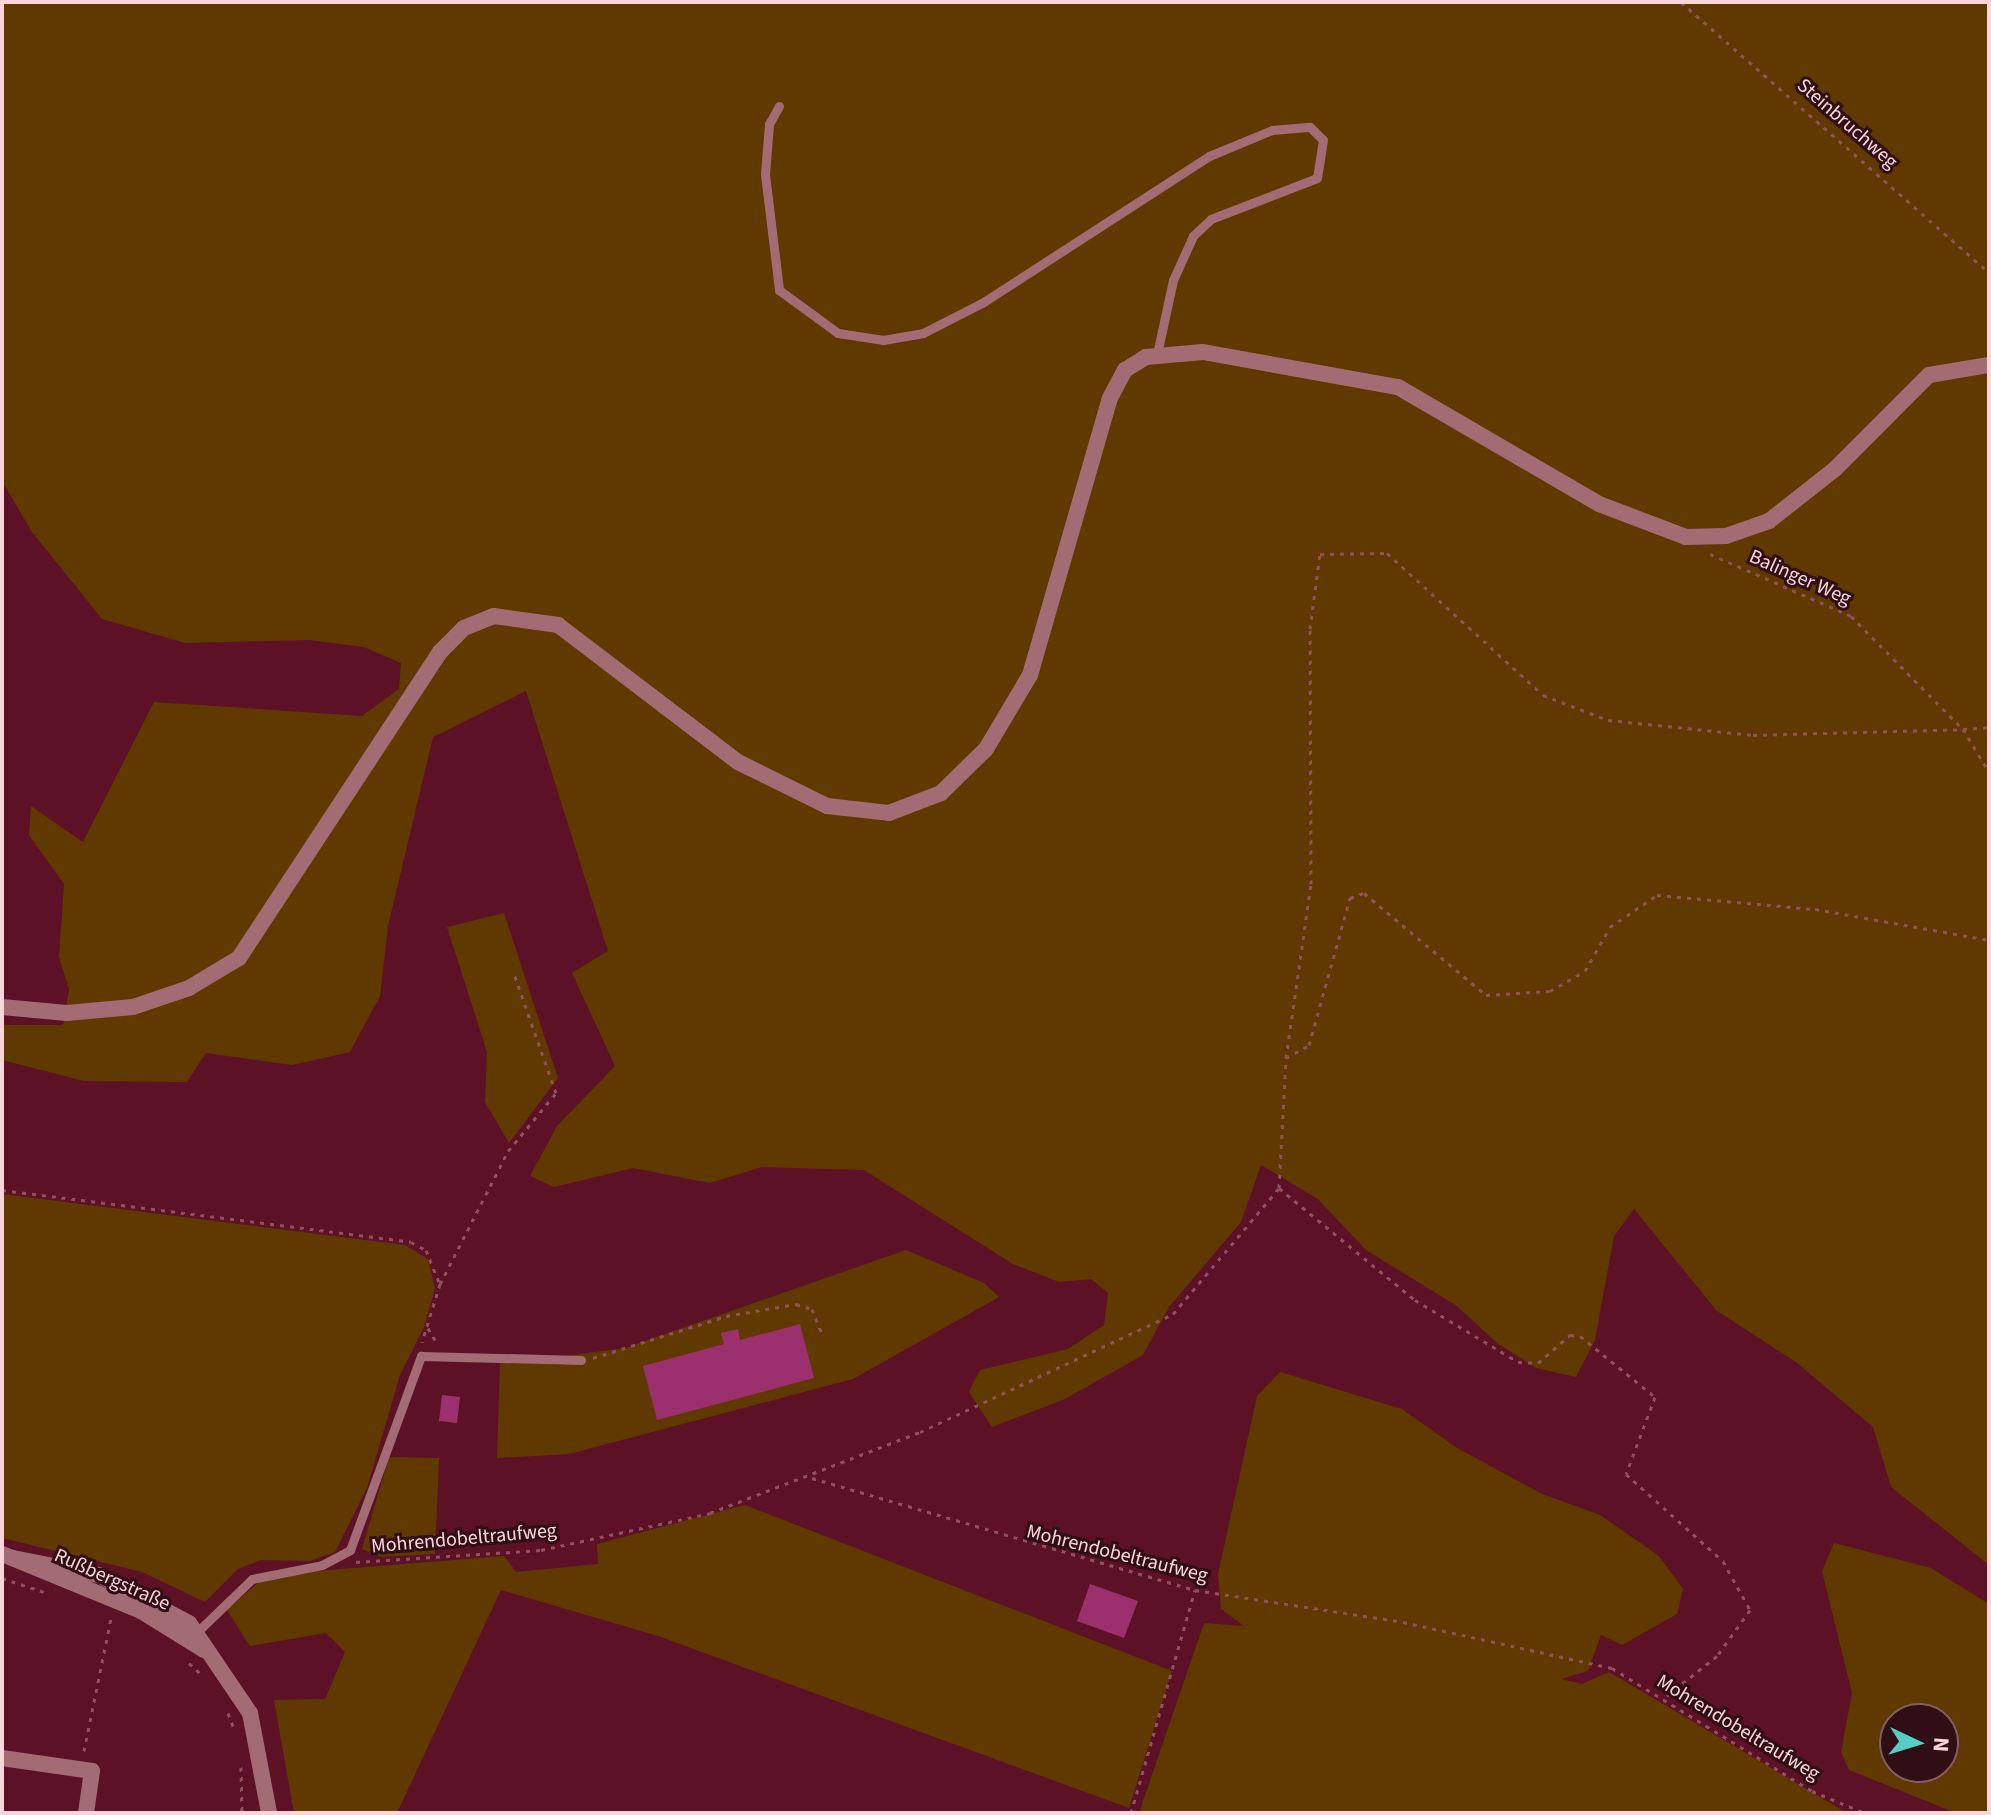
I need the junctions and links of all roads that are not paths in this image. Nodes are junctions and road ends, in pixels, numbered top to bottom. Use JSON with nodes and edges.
{"nodes":[{"id":1,"x":779,"y":106,"type":"dead end"},
{"id":2,"x":1157,"y":354,"type":"junction"},
{"id":3,"x":1989,"y":365,"type":"edge"},
{"id":4,"x":2,"y":1007,"type":"edge"},
{"id":5,"x":581,"y":1360,"type":"road end"},
{"id":6,"x":8,"y":1556,"type":"edge"},
{"id":7,"x":194,"y":1636,"type":"junction"},
{"id":8,"x":2,"y":1758,"type":"edge"},
{"id":9,"x":86,"y":1813,"type":"edge"},
{"id":10,"x":269,"y":1813,"type":"edge"}],
"edges":[{"from":1,"to":2,"type":"lane"},
{"from":2,"to":3,"type":"street"},
{"from":2,"to":4,"type":"street"},
{"from":5,"to":7,"type":"lane"},
{"from":6,"to":7,"type":"street","name":"Rußbergstraße"},
{"from":7,"to":10,"type":"street","name":"Rußbergstraße"},
{"from":8,"to":9,"type":"street"}]}
